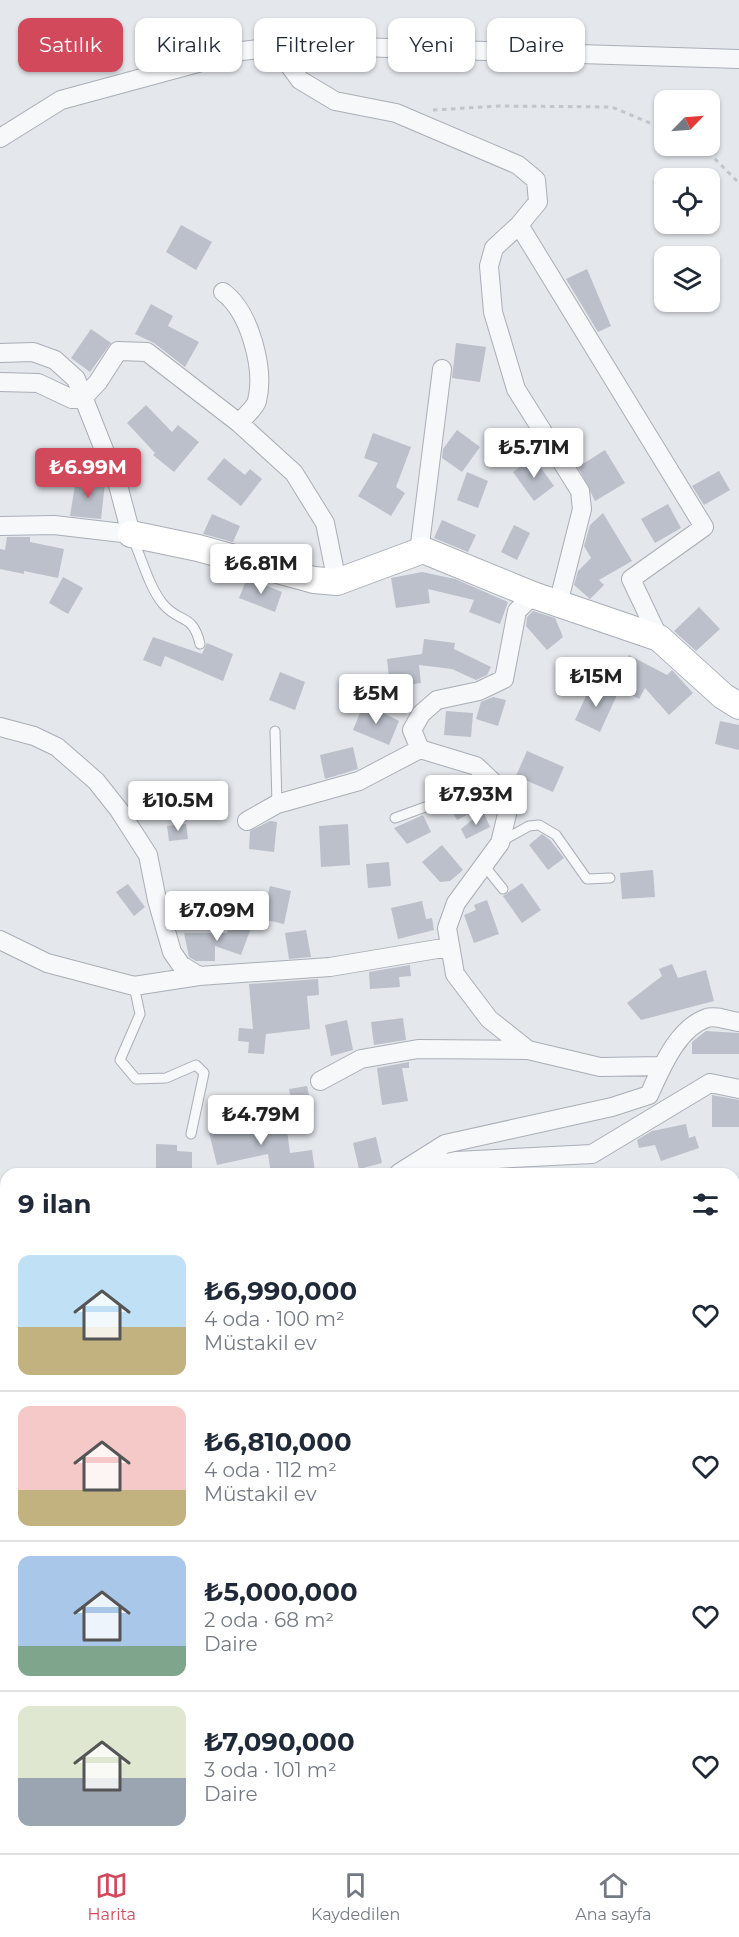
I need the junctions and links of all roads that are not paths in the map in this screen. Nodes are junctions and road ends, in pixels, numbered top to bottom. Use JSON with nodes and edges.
{"nodes":[{"id":1,"x":376,"y":47,"type":"edge"},
{"id":2,"x":254,"y":50,"type":"edge"},
{"id":3,"x":739,"y":59,"type":"edge"},
{"id":4,"x":294,"y":72,"type":"edge"},
{"id":5,"x":0,"y":138,"type":"edge"},
{"id":6,"x":519,"y":225,"type":"junction"},
{"id":7,"x":223,"y":292,"type":"dead end"},
{"id":8,"x":0,"y":353,"type":"edge"},
{"id":9,"x":442,"y":369,"type":"dead end"},
{"id":10,"x":0,"y":382,"type":"edge"},
{"id":11,"x":83,"y":398,"type":"junction"},
{"id":12,"x":239,"y":423,"type":"junction"},
{"id":13,"x":0,"y":526,"type":"edge"},
{"id":14,"x":130,"y":534,"type":"junction"},
{"id":15,"x":419,"y":552,"type":"junction"},
{"id":16,"x":337,"y":582,"type":"junction"},
{"id":17,"x":533,"y":595,"type":"junction"},
{"id":18,"x":558,"y":604,"type":"junction"},
{"id":19,"x":659,"y":638,"type":"junction"},
{"id":20,"x":200,"y":645,"type":"dead end"},
{"id":21,"x":739,"y":706,"type":"edge"},
{"id":22,"x":0,"y":728,"type":"edge"},
{"id":23,"x":275,"y":731,"type":"dead end"},
{"id":24,"x":420,"y":749,"type":"junction"},
{"id":25,"x":494,"y":782,"type":"junction"},
{"id":26,"x":277,"y":804,"type":"junction"},
{"id":27,"x":395,"y":818,"type":"dead end"},
{"id":28,"x":247,"y":821,"type":"dead end"},
{"id":29,"x":500,"y":843,"type":"junction"},
{"id":30,"x":483,"y":864,"type":"junction"},
{"id":31,"x":610,"y":878,"type":"dead end"},
{"id":32,"x":503,"y":889,"type":"dead end"},
{"id":33,"x":0,"y":940,"type":"edge"},
{"id":34,"x":449,"y":947,"type":"junction"},
{"id":35,"x":199,"y":976,"type":"junction"},
{"id":36,"x":134,"y":986,"type":"junction"},
{"id":37,"x":739,"y":1022,"type":"edge"},
{"id":38,"x":528,"y":1050,"type":"junction"},
{"id":39,"x":662,"y":1066,"type":"junction"},
{"id":40,"x":320,"y":1081,"type":"dead end"},
{"id":41,"x":739,"y":1089,"type":"edge"},
{"id":42,"x":191,"y":1134,"type":"dead end"},
{"id":43,"x":475,"y":1160,"type":"junction"},
{"id":44,"x":407,"y":1168,"type":"edge"},
{"id":45,"x":424,"y":1168,"type":"edge"},
{"id":46,"x":490,"y":1168,"type":"edge"}],
"edges":[{"from":1,"to":3,"type":"street"},
{"from":2,"to":5,"type":"street"},
{"from":4,"to":6,"type":"street"},
{"from":6,"to":18,"type":"street"},
{"from":6,"to":19,"type":"street"},
{"from":7,"to":12,"type":"street"},
{"from":8,"to":11,"type":"street"},
{"from":9,"to":15,"type":"street"},
{"from":10,"to":11,"type":"street"},
{"from":11,"to":12,"type":"street"},
{"from":11,"to":14,"type":"street"},
{"from":12,"to":16,"type":"street"},
{"from":13,"to":14,"type":"street"},
{"from":14,"to":16,"type":"street"},
{"from":14,"to":20,"type":"lane"},
{"from":15,"to":16,"type":"street"},
{"from":15,"to":17,"type":"street"},
{"from":17,"to":18,"type":"street"},
{"from":17,"to":24,"type":"street"},
{"from":18,"to":19,"type":"street"},
{"from":19,"to":21,"type":"street"},
{"from":22,"to":35,"type":"street"},
{"from":23,"to":26,"type":"lane"},
{"from":24,"to":25,"type":"street"},
{"from":24,"to":26,"type":"street"},
{"from":25,"to":27,"type":"lane"},
{"from":25,"to":29,"type":"street"},
{"from":26,"to":28,"type":"street"},
{"from":29,"to":30,"type":"street"},
{"from":29,"to":31,"type":"lane"},
{"from":30,"to":32,"type":"lane"},
{"from":30,"to":34,"type":"street"},
{"from":33,"to":36,"type":"street"},
{"from":34,"to":35,"type":"street"},
{"from":34,"to":38,"type":"street"},
{"from":35,"to":36,"type":"street"},
{"from":36,"to":42,"type":"lane"},
{"from":37,"to":39,"type":"street"},
{"from":38,"to":39,"type":"street"},
{"from":38,"to":40,"type":"street"},
{"from":39,"to":44,"type":"street"},
{"from":41,"to":43,"type":"street"},
{"from":43,"to":45,"type":"street"},
{"from":43,"to":46,"type":"lane"}]}
